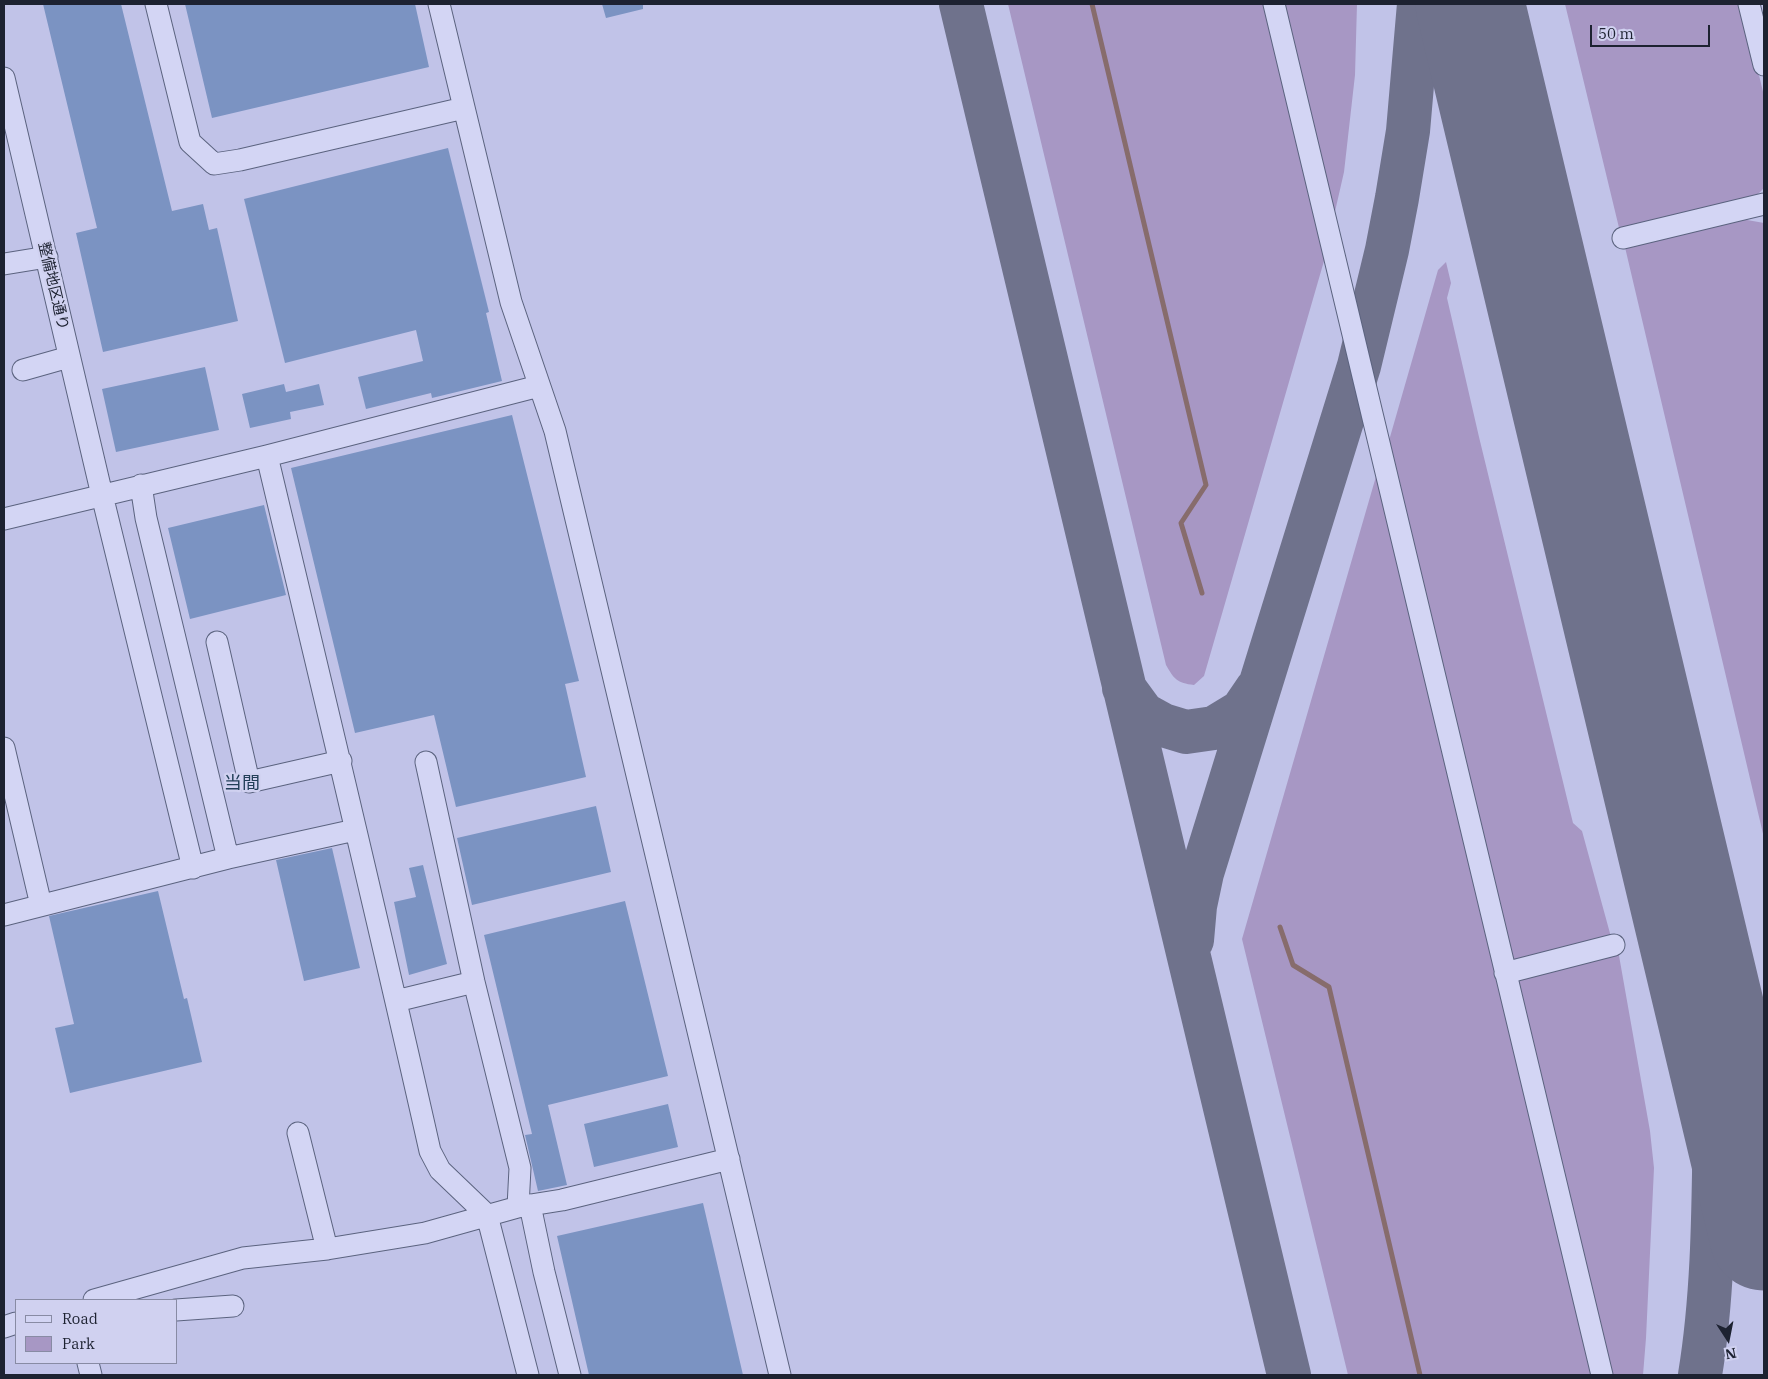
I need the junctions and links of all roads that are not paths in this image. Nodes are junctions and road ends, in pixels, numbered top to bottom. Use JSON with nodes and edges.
{"nodes":[{"id":1,"x":156,"y":4,"type":"edge"},
{"id":2,"x":439,"y":4,"type":"edge"},
{"id":3,"x":1274,"y":4,"type":"edge"},
{"id":4,"x":1750,"y":4,"type":"edge"},
{"id":5,"x":1764,"y":65,"type":"edge"},
{"id":6,"x":4,"y":78,"type":"edge"},
{"id":7,"x":464,"y":108,"type":"junction"},
{"id":8,"x":1764,"y":204,"type":"edge"},
{"id":9,"x":1623,"y":238,"type":"dead end"},
{"id":10,"x":47,"y":258,"type":"junction"},
{"id":11,"x":4,"y":264,"type":"edge"},
{"id":12,"x":69,"y":357,"type":"junction"},
{"id":13,"x":23,"y":370,"type":"dead end"},
{"id":14,"x":539,"y":386,"type":"junction"},
{"id":15,"x":267,"y":456,"type":"junction"},
{"id":16,"x":141,"y":485,"type":"junction"},
{"id":17,"x":102,"y":495,"type":"junction"},
{"id":18,"x":4,"y":519,"type":"edge"},
{"id":19,"x":217,"y":642,"type":"dead end"},
{"id":20,"x":4,"y":748,"type":"edge"},
{"id":21,"x":340,"y":761,"type":"junction"},
{"id":22,"x":426,"y":762,"type":"dead end"},
{"id":23,"x":355,"y":830,"type":"junction"},
{"id":24,"x":228,"y":858,"type":"junction"},
{"id":25,"x":193,"y":868,"type":"junction"},
{"id":26,"x":41,"y":905,"type":"junction"},
{"id":27,"x":4,"y":915,"type":"edge"},
{"id":28,"x":1614,"y":945,"type":"dead end"},
{"id":29,"x":1505,"y":973,"type":"junction"},
{"id":30,"x":474,"y":982,"type":"junction"},
{"id":31,"x":396,"y":1001,"type":"junction"},
{"id":32,"x":298,"y":1133,"type":"dead end"},
{"id":33,"x":729,"y":1159,"type":"junction"},
{"id":34,"x":524,"y":1206,"type":"junction"},
{"id":35,"x":487,"y":1215,"type":"junction"},
{"id":36,"x":327,"y":1249,"type":"junction"},
{"id":37,"x":159,"y":1291,"type":"edge"},
{"id":38,"x":101,"y":1299,"type":"edge"},
{"id":39,"x":233,"y":1306,"type":"dead end"},
{"id":40,"x":178,"y":1310,"type":"edge"},
{"id":41,"x":528,"y":1375,"type":"edge"},
{"id":42,"x":570,"y":1375,"type":"edge"},
{"id":43,"x":780,"y":1375,"type":"edge"},
{"id":44,"x":1602,"y":1375,"type":"edge"}],
"edges":[{"from":1,"to":7,"type":"street"},
{"from":2,"to":7,"type":"street"},
{"from":3,"to":29,"type":"street"},
{"from":4,"to":5,"type":"street"},
{"from":6,"to":10,"type":"street","name":"整備地区通り"},
{"from":7,"to":14,"type":"street"},
{"from":8,"to":9,"type":"street"},
{"from":10,"to":11,"type":"street"},
{"from":10,"to":12,"type":"street","name":"整備地区通り"},
{"from":12,"to":13,"type":"street"},
{"from":12,"to":17,"type":"street","name":"整備地区通り"},
{"from":14,"to":15,"type":"street"},
{"from":14,"to":33,"type":"street"},
{"from":15,"to":16,"type":"street"},
{"from":15,"to":21,"type":"street"},
{"from":16,"to":17,"type":"street"},
{"from":16,"to":24,"type":"street"},
{"from":17,"to":18,"type":"street"},
{"from":17,"to":25,"type":"street","name":"整備地区通り"},
{"from":19,"to":21,"type":"street"},
{"from":20,"to":26,"type":"street"},
{"from":21,"to":23,"type":"street"},
{"from":22,"to":30,"type":"street"},
{"from":23,"to":24,"type":"street"},
{"from":23,"to":31,"type":"street"},
{"from":24,"to":25,"type":"street"},
{"from":25,"to":26,"type":"street"},
{"from":26,"to":27,"type":"street"},
{"from":28,"to":29,"type":"street"},
{"from":29,"to":44,"type":"street"},
{"from":30,"to":31,"type":"street"},
{"from":30,"to":34,"type":"street"},
{"from":31,"to":35,"type":"street"},
{"from":32,"to":36,"type":"street"},
{"from":33,"to":34,"type":"street"},
{"from":33,"to":43,"type":"street"},
{"from":34,"to":35,"type":"street"},
{"from":34,"to":42,"type":"street"},
{"from":35,"to":36,"type":"street"},
{"from":35,"to":41,"type":"street"},
{"from":36,"to":37,"type":"street"},
{"from":37,"to":38,"type":"street"},
{"from":39,"to":40,"type":"street"}]}
